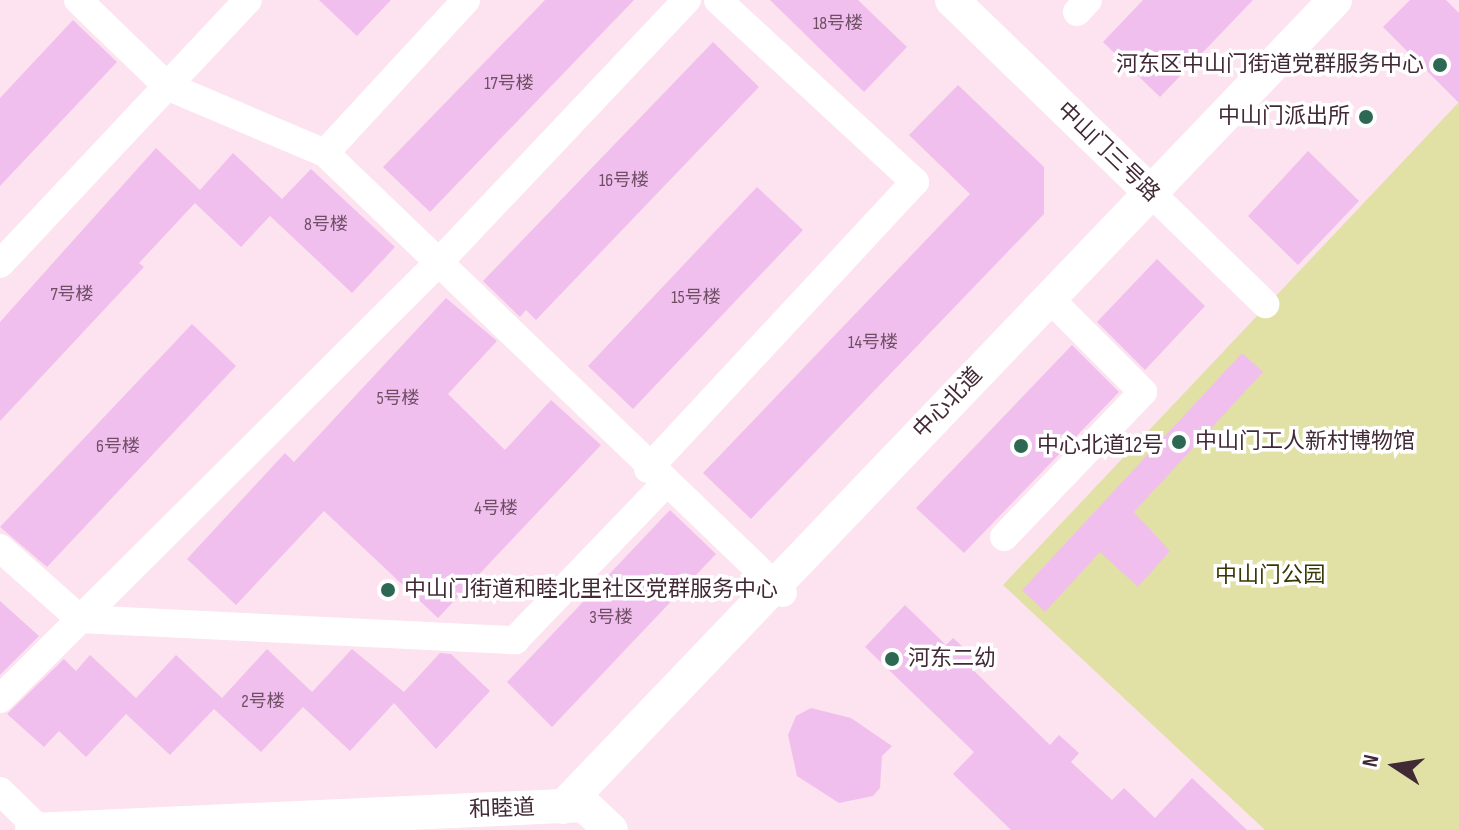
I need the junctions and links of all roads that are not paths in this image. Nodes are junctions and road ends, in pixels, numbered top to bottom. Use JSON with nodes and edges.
{"nodes":[{"id":1,"x":78,"y":0,"type":"edge"},
{"id":2,"x":248,"y":0,"type":"edge"},
{"id":3,"x":466,"y":0,"type":"edge"},
{"id":4,"x":687,"y":0,"type":"edge"},
{"id":5,"x":718,"y":0,"type":"edge"},
{"id":6,"x":952,"y":0,"type":"edge"},
{"id":7,"x":1335,"y":0,"type":"edge"},
{"id":8,"x":1354,"y":0,"type":"edge"},
{"id":9,"x":167,"y":86,"type":"junction"},
{"id":10,"x":325,"y":153,"type":"junction"},
{"id":11,"x":1155,"y":197,"type":"junction"},
{"id":12,"x":439,"y":262,"type":"junction"},
{"id":13,"x":0,"y":264,"type":"edge"},
{"id":14,"x":1053,"y":304,"type":"junction"},
{"id":15,"x":1265,"y":304,"type":"dead end"},
{"id":16,"x":656,"y":477,"type":"junction"},
{"id":17,"x":1004,"y":537,"type":"dead end"},
{"id":18,"x":0,"y":548,"type":"edge"},
{"id":19,"x":778,"y":589,"type":"junction"},
{"id":20,"x":80,"y":619,"type":"junction"},
{"id":21,"x":0,"y":699,"type":"edge"},
{"id":22,"x":0,"y":791,"type":"edge"},
{"id":23,"x":578,"y":814,"type":"edge"},
{"id":24,"x":306,"y":822,"type":"edge"},
{"id":25,"x":34,"y":828,"type":"edge"},
{"id":26,"x":611,"y":830,"type":"edge"}],
"edges":[{"from":1,"to":9,"type":"street"},
{"from":2,"to":9,"type":"street"},
{"from":3,"to":10,"type":"street"},
{"from":4,"to":12,"type":"street"},
{"from":5,"to":16,"type":"street"},
{"from":6,"to":11,"type":"street","name":"中山门三号路"},
{"from":7,"to":11,"type":"street","name":"中心北道"},
{"from":8,"to":11,"type":"street","name":"中心北道"},
{"from":9,"to":10,"type":"street"},
{"from":9,"to":13,"type":"street"},
{"from":10,"to":12,"type":"street"},
{"from":11,"to":14,"type":"street","name":"中心北道"},
{"from":11,"to":15,"type":"street","name":"中山门三号路"},
{"from":12,"to":16,"type":"street"},
{"from":12,"to":20,"type":"street"},
{"from":14,"to":17,"type":"street"},
{"from":14,"to":19,"type":"street","name":"中心北道"},
{"from":16,"to":19,"type":"street"},
{"from":16,"to":20,"type":"street"},
{"from":18,"to":20,"type":"street"},
{"from":19,"to":23,"type":"street","name":"中心北道"},
{"from":20,"to":21,"type":"street"},
{"from":22,"to":25,"type":"street"},
{"from":23,"to":24,"type":"street","name":"和睦道"},
{"from":23,"to":26,"type":"street"},
{"from":24,"to":25,"type":"street","name":"和睦道"}]}
